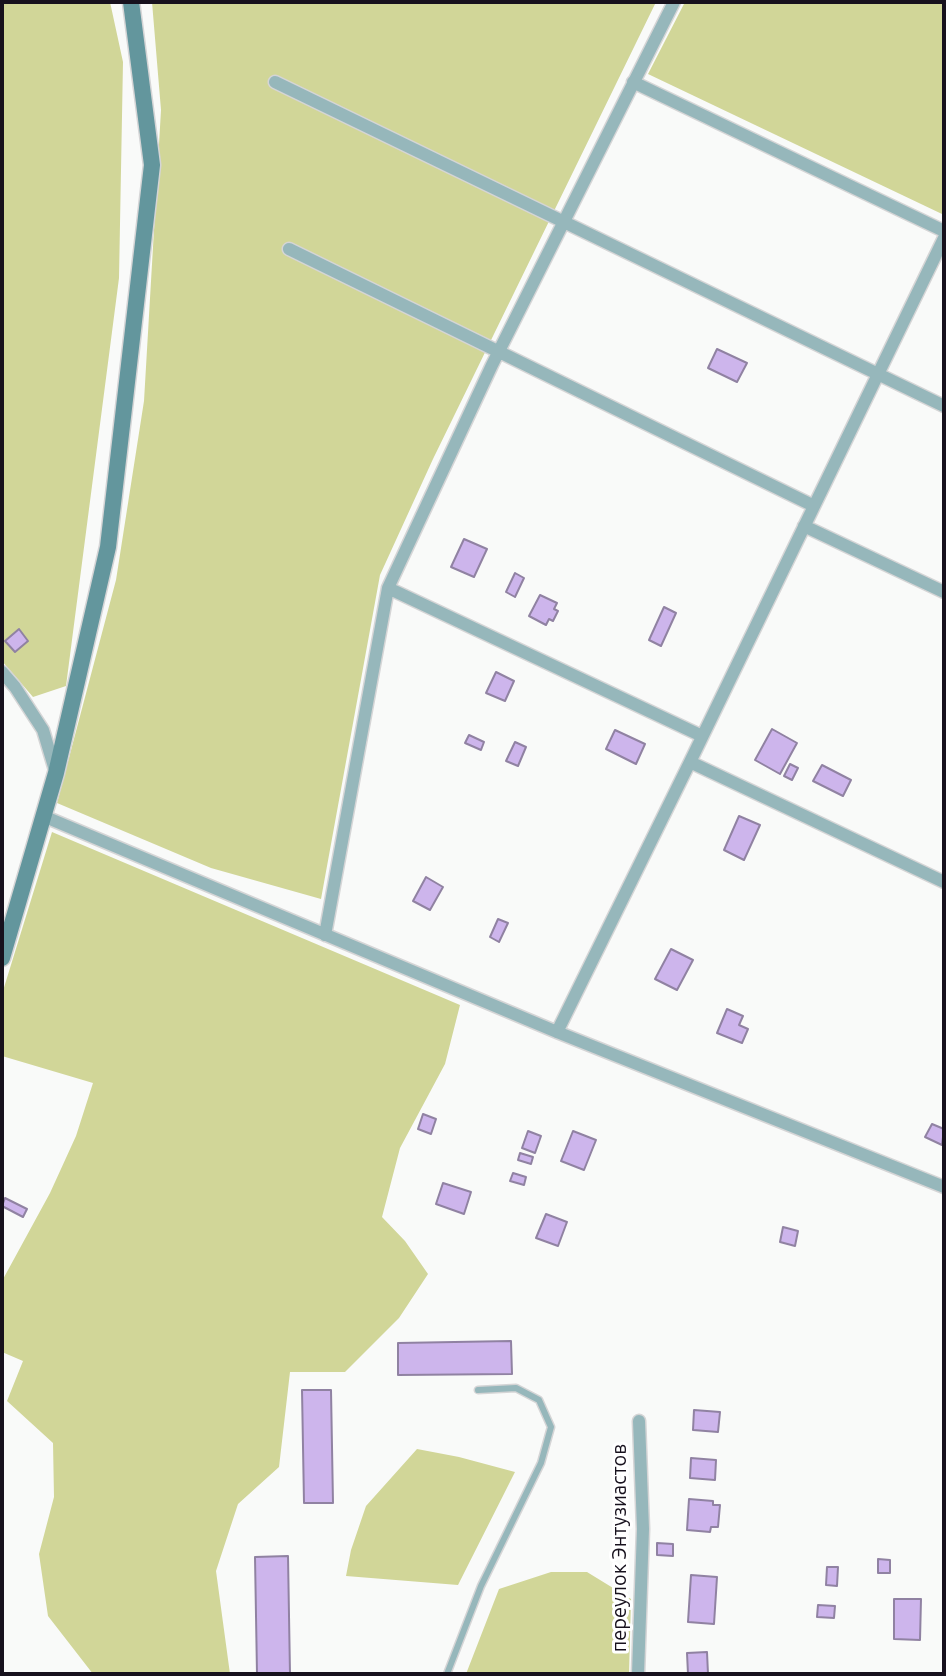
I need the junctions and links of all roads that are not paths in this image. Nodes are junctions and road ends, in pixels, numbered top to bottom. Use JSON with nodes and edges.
{"nodes":[{"id":1,"x":131,"y":2,"type":"edge"},
{"id":2,"x":674,"y":2,"type":"edge"},
{"id":3,"x":275,"y":82,"type":"dead end"},
{"id":4,"x":633,"y":82,"type":"junction"},
{"id":5,"x":564,"y":222,"type":"junction"},
{"id":6,"x":944,"y":231,"type":"edge"},
{"id":7,"x":944,"y":238,"type":"edge"},
{"id":8,"x":289,"y":249,"type":"dead end"},
{"id":9,"x":499,"y":352,"type":"junction"},
{"id":10,"x":878,"y":374,"type":"junction"},
{"id":11,"x":944,"y":406,"type":"edge"},
{"id":12,"x":814,"y":506,"type":"junction"},
{"id":13,"x":804,"y":526,"type":"junction"},
{"id":14,"x":388,"y":588,"type":"junction"},
{"id":15,"x":944,"y":592,"type":"edge"},
{"id":16,"x":2,"y":672,"type":"edge"},
{"id":17,"x":702,"y":736,"type":"junction"},
{"id":18,"x":690,"y":762,"type":"junction"},
{"id":19,"x":56,"y":773,"type":"junction"},
{"id":20,"x":43,"y":816,"type":"junction"},
{"id":21,"x":944,"y":882,"type":"edge"},
{"id":22,"x":325,"y":935,"type":"junction"},
{"id":23,"x":2,"y":958,"type":"edge"},
{"id":24,"x":557,"y":1032,"type":"junction"},
{"id":25,"x":944,"y":1187,"type":"edge"},
{"id":26,"x":478,"y":1390,"type":"dead end"},
{"id":27,"x":639,"y":1421,"type":"dead end"},
{"id":28,"x":447,"y":1674,"type":"edge"},
{"id":29,"x":638,"y":1674,"type":"edge"}],
"edges":[{"from":1,"to":19,"type":"main road"},
{"from":2,"to":4,"type":"street"},
{"from":3,"to":5,"type":"street"},
{"from":4,"to":5,"type":"street"},
{"from":4,"to":6,"type":"street"},
{"from":5,"to":9,"type":"street"},
{"from":5,"to":10,"type":"street"},
{"from":7,"to":10,"type":"street"},
{"from":8,"to":9,"type":"street"},
{"from":9,"to":12,"type":"street"},
{"from":9,"to":14,"type":"street"},
{"from":10,"to":11,"type":"street"},
{"from":10,"to":12,"type":"street"},
{"from":12,"to":13,"type":"street"},
{"from":13,"to":15,"type":"street"},
{"from":13,"to":17,"type":"street"},
{"from":14,"to":17,"type":"street"},
{"from":14,"to":22,"type":"street"},
{"from":16,"to":19,"type":"street"},
{"from":17,"to":18,"type":"street"},
{"from":18,"to":21,"type":"street"},
{"from":18,"to":24,"type":"street"},
{"from":19,"to":20,"type":"main road"},
{"from":20,"to":22,"type":"street"},
{"from":20,"to":23,"type":"main road"},
{"from":22,"to":24,"type":"street"},
{"from":24,"to":25,"type":"street"},
{"from":26,"to":28,"type":"lane"},
{"from":27,"to":29,"type":"street","name":"переулок Энтузиастов"}]}
